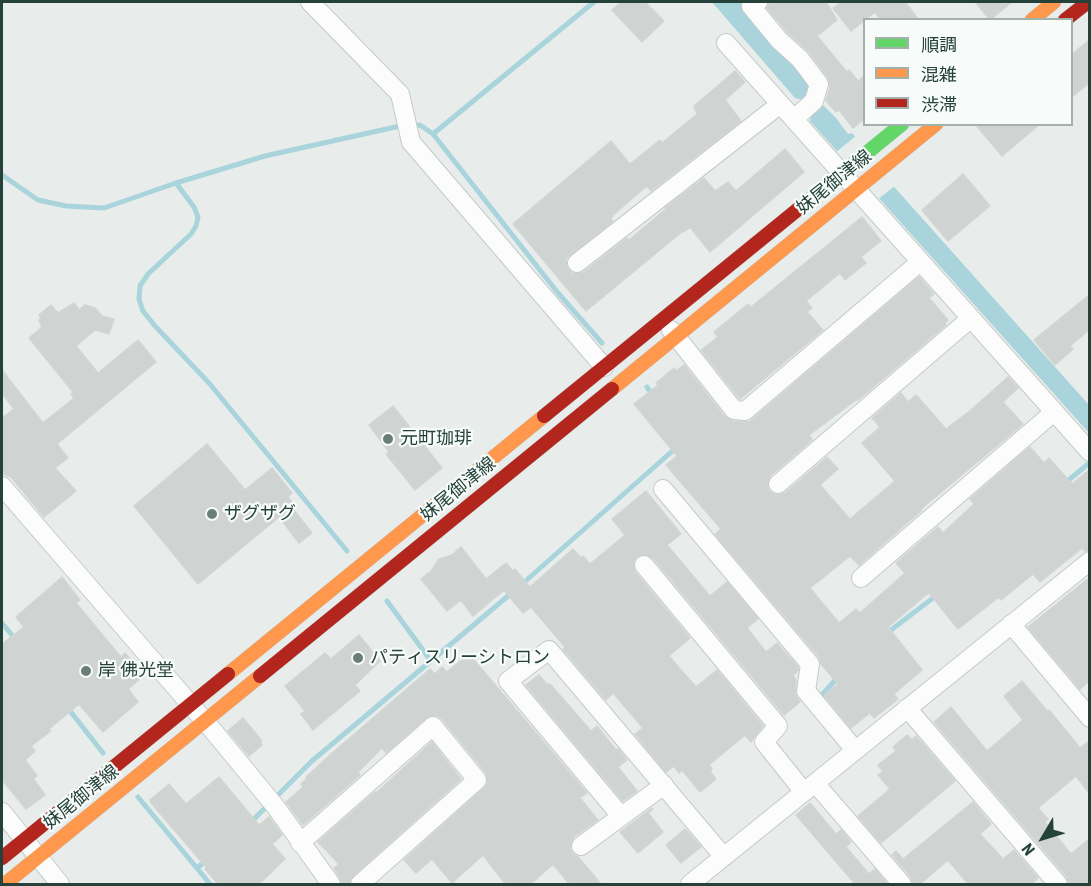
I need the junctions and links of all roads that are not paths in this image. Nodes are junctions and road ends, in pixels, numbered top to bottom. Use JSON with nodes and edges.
{"nodes":[{"id":1,"x":310,"y":2,"type":"edge"},
{"id":2,"x":758,"y":2,"type":"edge"},
{"id":3,"x":1088,"y":2,"type":"edge"},
{"id":4,"x":1089,"y":10,"type":"edge"},
{"id":5,"x":1070,"y":18,"type":"edge"},
{"id":6,"x":1072,"y":18,"type":"edge"},
{"id":7,"x":726,"y":43,"type":"dead end"},
{"id":8,"x":779,"y":105,"type":"junction"},
{"id":9,"x":794,"y":119,"type":"junction"},
{"id":10,"x":900,"y":126,"type":"edge"},
{"id":11,"x":934,"y":126,"type":"edge"},
{"id":12,"x":845,"y":171,"type":"junction"},
{"id":13,"x":859,"y":186,"type":"junction"},
{"id":14,"x":920,"y":262,"type":"junction"},
{"id":15,"x":577,"y":263,"type":"dead end"},
{"id":16,"x":970,"y":319,"type":"junction"},
{"id":17,"x":662,"y":320,"type":"junction"},
{"id":18,"x":676,"y":337,"type":"junction"},
{"id":19,"x":604,"y":367,"type":"junction"},
{"id":20,"x":1054,"y":412,"type":"junction"},
{"id":21,"x":1089,"y":452,"type":"edge"},
{"id":22,"x":778,"y":484,"type":"dead end"},
{"id":23,"x":2,"y":486,"type":"edge"},
{"id":24,"x":663,"y":489,"type":"dead end"},
{"id":25,"x":1088,"y":564,"type":"edge"},
{"id":26,"x":644,"y":565,"type":"dead end"},
{"id":27,"x":861,"y":578,"type":"dead end"},
{"id":28,"x":1011,"y":624,"type":"junction"},
{"id":29,"x":190,"y":704,"type":"junction"},
{"id":30,"x":907,"y":708,"type":"junction"},
{"id":31,"x":1089,"y":718,"type":"edge"},
{"id":32,"x":204,"y":720,"type":"junction"},
{"id":33,"x":855,"y":750,"type":"junction"},
{"id":34,"x":664,"y":785,"type":"junction"},
{"id":35,"x":810,"y":787,"type":"junction"},
{"id":36,"x":2,"y":812,"type":"edge"},
{"id":37,"x":621,"y":816,"type":"junction"},
{"id":38,"x":24,"y":840,"type":"junction"},
{"id":39,"x":300,"y":843,"type":"junction"},
{"id":40,"x":580,"y":846,"type":"dead end"},
{"id":41,"x":38,"y":857,"type":"junction"},
{"id":42,"x":724,"y":857,"type":"junction"},
{"id":43,"x":2,"y":858,"type":"edge"},
{"id":44,"x":5,"y":885,"type":"edge"},
{"id":45,"x":60,"y":885,"type":"edge"},
{"id":46,"x":331,"y":885,"type":"edge"},
{"id":47,"x":360,"y":885,"type":"edge"},
{"id":48,"x":690,"y":885,"type":"edge"},
{"id":49,"x":902,"y":885,"type":"edge"},
{"id":50,"x":1058,"y":885,"type":"edge"}],
"edges":[{"from":1,"to":19,"type":"street"},
{"from":2,"to":9,"type":"street"},
{"from":3,"to":5,"type":"main road"},
{"from":4,"to":6,"type":"street"},
{"from":7,"to":8,"type":"street"},
{"from":8,"to":9,"type":"street"},
{"from":8,"to":15,"type":"street"},
{"from":9,"to":12,"type":"street"},
{"from":10,"to":12,"type":"main road","name":"妹尾御津線"},
{"from":11,"to":13,"type":"main road","name":"妹尾御津線"},
{"from":12,"to":13,"type":"street"},
{"from":12,"to":17,"type":"main road","name":"妹尾御津線"},
{"from":13,"to":14,"type":"street"},
{"from":13,"to":18,"type":"main road","name":"妹尾御津線"},
{"from":14,"to":16,"type":"street"},
{"from":14,"to":18,"type":"street"},
{"from":16,"to":20,"type":"street"},
{"from":16,"to":22,"type":"street"},
{"from":17,"to":18,"type":"street"},
{"from":17,"to":19,"type":"main road","name":"妹尾御津線"},
{"from":18,"to":32,"type":"main road","name":"妹尾御津線"},
{"from":19,"to":29,"type":"main road","name":"妹尾御津線"},
{"from":20,"to":21,"type":"street"},
{"from":20,"to":27,"type":"street"},
{"from":23,"to":29,"type":"street"},
{"from":24,"to":33,"type":"street"},
{"from":25,"to":28,"type":"street"},
{"from":26,"to":35,"type":"street"},
{"from":28,"to":30,"type":"street"},
{"from":28,"to":31,"type":"street"},
{"from":29,"to":32,"type":"street"},
{"from":29,"to":38,"type":"main road","name":"妹尾御津線"},
{"from":30,"to":33,"type":"street"},
{"from":30,"to":50,"type":"street"},
{"from":32,"to":39,"type":"street"},
{"from":32,"to":41,"type":"main road","name":"妹尾御津線"},
{"from":33,"to":35,"type":"street"},
{"from":34,"to":37,"type":"street"},
{"from":34,"to":37,"type":"street"},
{"from":34,"to":42,"type":"street"},
{"from":35,"to":42,"type":"street"},
{"from":35,"to":49,"type":"street"},
{"from":36,"to":38,"type":"street"},
{"from":37,"to":40,"type":"street"},
{"from":38,"to":41,"type":"street"},
{"from":38,"to":43,"type":"main road","name":"妹尾御津線"},
{"from":39,"to":46,"type":"street"},
{"from":39,"to":47,"type":"street"},
{"from":41,"to":44,"type":"main road","name":"妹尾御津線"},
{"from":41,"to":45,"type":"street"},
{"from":42,"to":48,"type":"street"}]}
